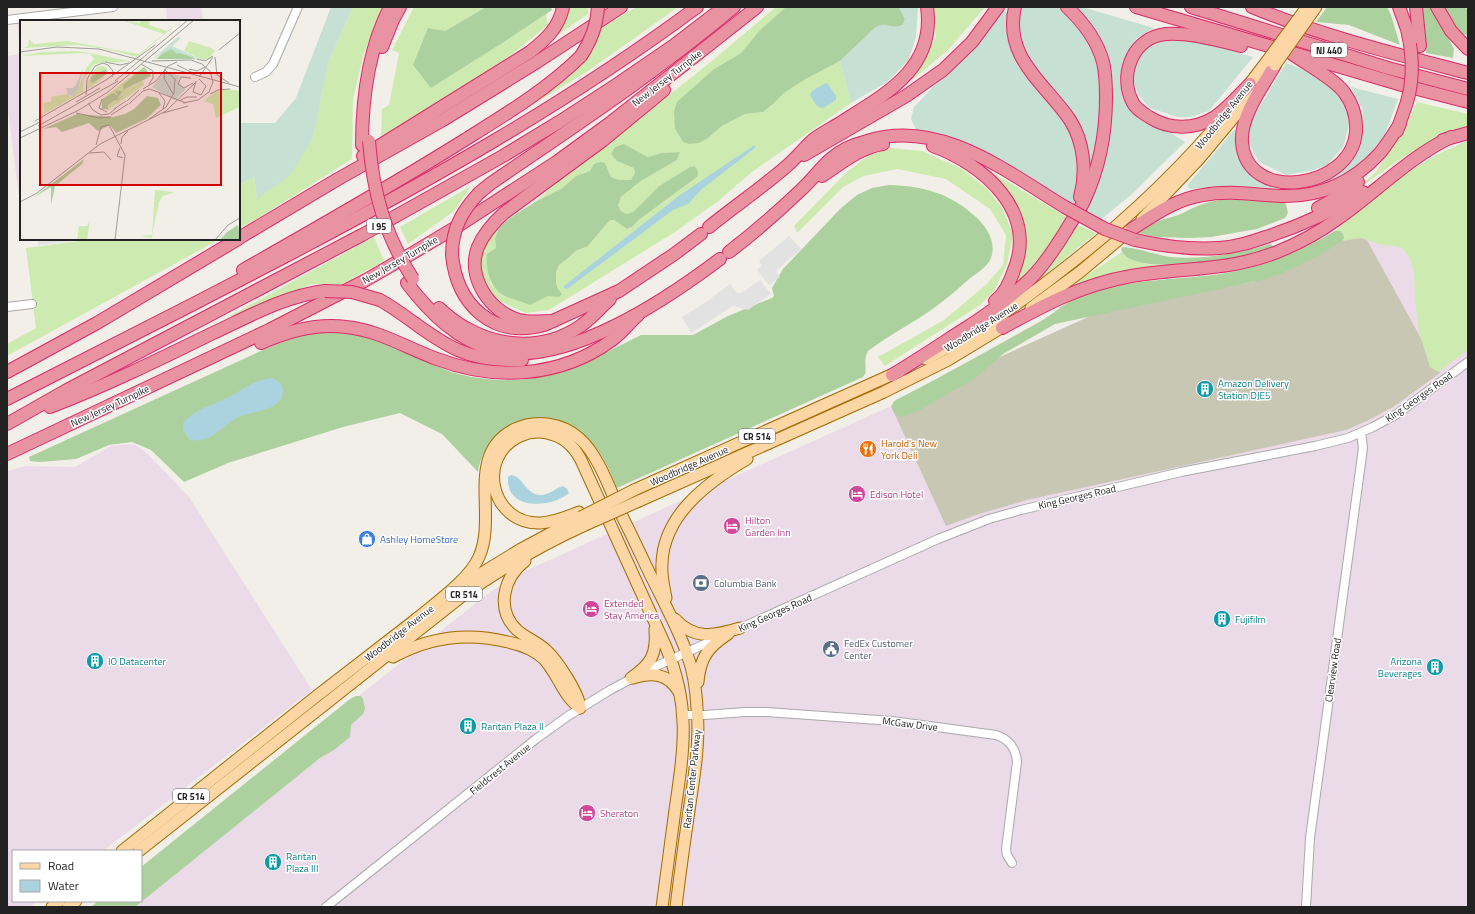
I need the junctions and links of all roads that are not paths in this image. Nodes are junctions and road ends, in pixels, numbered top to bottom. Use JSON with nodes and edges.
{"nodes":[{"id":1,"x":113,"y":7,"type":"edge"},
{"id":2,"x":298,"y":7,"type":"edge"},
{"id":3,"x":390,"y":7,"type":"edge"},
{"id":4,"x":400,"y":7,"type":"edge"},
{"id":5,"x":564,"y":7,"type":"edge"},
{"id":6,"x":598,"y":7,"type":"edge"},
{"id":7,"x":621,"y":7,"type":"edge"},
{"id":8,"x":697,"y":7,"type":"edge"},
{"id":9,"x":724,"y":7,"type":"edge"},
{"id":10,"x":734,"y":7,"type":"edge"},
{"id":11,"x":757,"y":7,"type":"edge"},
{"id":12,"x":927,"y":7,"type":"edge"},
{"id":13,"x":998,"y":7,"type":"edge"},
{"id":14,"x":1015,"y":7,"type":"edge"},
{"id":15,"x":1067,"y":7,"type":"edge"},
{"id":16,"x":1136,"y":7,"type":"edge"},
{"id":17,"x":1191,"y":7,"type":"edge"},
{"id":18,"x":1252,"y":7,"type":"edge"},
{"id":19,"x":1398,"y":7,"type":"edge"},
{"id":20,"x":1416,"y":7,"type":"edge"},
{"id":21,"x":1437,"y":7,"type":"edge"},
{"id":22,"x":57,"y":10,"type":"edge"},
{"id":23,"x":1310,"y":10,"type":"edge"},
{"id":24,"x":7,"y":20,"type":"edge"},
{"id":25,"x":713,"y":42,"type":"junction"},
{"id":26,"x":1415,"y":45,"type":"junction"},
{"id":27,"x":1270,"y":47,"type":"junction"},
{"id":28,"x":1468,"y":49,"type":"edge"},
{"id":29,"x":1291,"y":53,"type":"junction"},
{"id":30,"x":1271,"y":63,"type":"junction"},
{"id":31,"x":1468,"y":73,"type":"edge"},
{"id":32,"x":255,"y":78,"type":"dead end"},
{"id":33,"x":1250,"y":84,"type":"junction"},
{"id":34,"x":1468,"y":89,"type":"edge"},
{"id":35,"x":1468,"y":102,"type":"edge"},
{"id":36,"x":1400,"y":124,"type":"junction"},
{"id":37,"x":1468,"y":133,"type":"edge"},
{"id":38,"x":1451,"y":137,"type":"junction"},
{"id":39,"x":366,"y":143,"type":"junction"},
{"id":40,"x":371,"y":161,"type":"junction"},
{"id":41,"x":788,"y":165,"type":"junction"},
{"id":42,"x":804,"y":187,"type":"junction"},
{"id":43,"x":307,"y":198,"type":"junction"},
{"id":44,"x":1069,"y":226,"type":"junction"},
{"id":45,"x":1133,"y":234,"type":"junction"},
{"id":46,"x":240,"y":238,"type":"edge"},
{"id":47,"x":236,"y":240,"type":"edge"},
{"id":48,"x":1170,"y":246,"type":"junction"},
{"id":49,"x":410,"y":281,"type":"junction"},
{"id":50,"x":619,"y":291,"type":"junction"},
{"id":51,"x":32,"y":304,"type":"dead end"},
{"id":52,"x":7,"y":307,"type":"edge"},
{"id":53,"x":181,"y":311,"type":"junction"},
{"id":54,"x":638,"y":314,"type":"junction"},
{"id":55,"x":553,"y":321,"type":"junction"},
{"id":56,"x":1002,"y":328,"type":"junction"},
{"id":57,"x":960,"y":332,"type":"junction"},
{"id":58,"x":599,"y":333,"type":"junction"},
{"id":59,"x":227,"y":351,"type":"junction"},
{"id":60,"x":1468,"y":362,"type":"edge"},
{"id":61,"x":7,"y":372,"type":"edge"},
{"id":62,"x":892,"y":375,"type":"junction"},
{"id":63,"x":7,"y":399,"type":"edge"},
{"id":64,"x":19,"y":419,"type":"junction"},
{"id":65,"x":7,"y":424,"type":"edge"},
{"id":66,"x":805,"y":427,"type":"junction"},
{"id":67,"x":1361,"y":433,"type":"junction"},
{"id":68,"x":7,"y":454,"type":"edge"},
{"id":69,"x":582,"y":518,"type":"junction"},
{"id":70,"x":652,"y":615,"type":"junction"},
{"id":71,"x":671,"y":615,"type":"junction"},
{"id":72,"x":414,"y":621,"type":"junction"},
{"id":73,"x":740,"y":628,"type":"junction"},
{"id":74,"x":728,"y":634,"type":"junction"},
{"id":75,"x":687,"y":652,"type":"junction"},
{"id":76,"x":671,"y":659,"type":"junction"},
{"id":77,"x":631,"y":678,"type":"junction"},
{"id":78,"x":354,"y":680,"type":"junction"},
{"id":79,"x":681,"y":696,"type":"junction"},
{"id":80,"x":696,"y":701,"type":"junction"},
{"id":81,"x":580,"y":708,"type":"junction"},
{"id":82,"x":683,"y":714,"type":"junction"},
{"id":83,"x":698,"y":715,"type":"junction"},
{"id":84,"x":123,"y":850,"type":"edge"},
{"id":85,"x":140,"y":850,"type":"edge"},
{"id":86,"x":1012,"y":863,"type":"dead end"},
{"id":87,"x":326,"y":907,"type":"edge"},
{"id":88,"x":662,"y":907,"type":"edge"},
{"id":89,"x":676,"y":907,"type":"edge"},
{"id":90,"x":1306,"y":907,"type":"edge"}],
"edges":[{"from":1,"to":22,"type":"street"},
{"from":2,"to":32,"type":"street"},
{"from":3,"to":39,"type":"highway"},
{"from":4,"to":39,"type":"highway"},
{"from":5,"to":43,"type":"highway"},
{"from":6,"to":53,"type":"highway","bridge":true},
{"from":7,"to":40,"type":"highway"},
{"from":8,"to":53,"type":"highway","number":"I 95"},
{"from":9,"to":64,"type":"highway","number":"I 95"},
{"from":10,"to":55,"type":"highway","bridge":true},
{"from":11,"to":25,"type":"highway","name":"New Jersey Turnpike"},
{"from":12,"to":41,"type":"highway"},
{"from":13,"to":41,"type":"highway"},
{"from":14,"to":44,"type":"highway"},
{"from":15,"to":44,"type":"highway"},
{"from":16,"to":27,"type":"highway","number":"NJ 440"},
{"from":17,"to":34,"type":"highway","number":"NJ 440"},
{"from":18,"to":31,"type":"highway"},
{"from":19,"to":26,"type":"highway"},
{"from":20,"to":26,"type":"highway"},
{"from":21,"to":28,"type":"highway"},
{"from":22,"to":24,"type":"street"},
{"from":23,"to":30,"type":"main road","name":"Woodbridge Avenue","number":"CR 514","bridge":true},
{"from":25,"to":55,"type":"highway"},
{"from":25,"to":59,"type":"highway","name":"New Jersey Turnpike"},
{"from":26,"to":36,"type":"highway","bridge":true},
{"from":27,"to":29,"type":"highway","number":"NJ 440"},
{"from":27,"to":33,"type":"highway"},
{"from":29,"to":30,"type":"highway"},
{"from":29,"to":35,"type":"highway","number":"NJ 440"},
{"from":30,"to":33,"type":"main road","name":"Woodbridge Avenue","number":"CR 514"},
{"from":30,"to":45,"type":"main road","name":"Woodbridge Avenue","number":"CR 514"},
{"from":33,"to":62,"type":"main road","name":"Woodbridge Avenue","number":"CR 514"},
{"from":36,"to":45,"type":"highway"},
{"from":36,"to":48,"type":"highway"},
{"from":37,"to":38,"type":"highway"},
{"from":38,"to":48,"type":"highway"},
{"from":38,"to":56,"type":"highway"},
{"from":39,"to":40,"type":"highway","bridge":true},
{"from":39,"to":49,"type":"highway"},
{"from":40,"to":43,"type":"highway"},
{"from":40,"to":49,"type":"highway","bridge":true},
{"from":41,"to":50,"type":"highway"},
{"from":42,"to":45,"type":"highway","bridge":true},
{"from":42,"to":54,"type":"highway"},
{"from":42,"to":57,"type":"highway"},
{"from":43,"to":46,"type":"highway"},
{"from":44,"to":57,"type":"highway"},
{"from":45,"to":48,"type":"highway"},
{"from":45,"to":56,"type":"main road","name":"Woodbridge Avenue","number":"CR 514"},
{"from":47,"to":61,"type":"highway"},
{"from":49,"to":50,"type":"highway"},
{"from":49,"to":58,"type":"highway"},
{"from":50,"to":55,"type":"highway"},
{"from":51,"to":52,"type":"street"},
{"from":53,"to":63,"type":"highway","number":"I 95"},
{"from":54,"to":58,"type":"highway"},
{"from":54,"to":59,"type":"highway"},
{"from":56,"to":66,"type":"main road","name":"Woodbridge Avenue","number":"CR 514"},
{"from":57,"to":62,"type":"highway"},
{"from":58,"to":64,"type":"highway","bridge":true},
{"from":59,"to":68,"type":"highway","name":"New Jersey Turnpike"},
{"from":60,"to":67,"type":"street","name":"King Georges Road"},
{"from":62,"to":69,"type":"main road","name":"Woodbridge Avenue","number":"CR 514","bridge":true},
{"from":64,"to":65,"type":"highway","number":"I 95"},
{"from":66,"to":69,"type":"main road","name":"Woodbridge Avenue","number":"CR 514","bridge":true},
{"from":66,"to":71,"type":"main road"},
{"from":67,"to":73,"type":"street","name":"King Georges Road"},
{"from":67,"to":90,"type":"street","name":"Clearview Road"},
{"from":69,"to":70,"type":"main road"},
{"from":69,"to":72,"type":"main road","name":"Woodbridge Avenue","number":"CR 514"},
{"from":69,"to":78,"type":"main road","name":"Woodbridge Avenue","number":"CR 514"},
{"from":69,"to":81,"type":"main road"},
{"from":70,"to":76,"type":"main road","name":"Raritan Center Parkway"},
{"from":70,"to":77,"type":"main road"},
{"from":71,"to":72,"type":"main road"},
{"from":71,"to":73,"type":"main road"},
{"from":71,"to":75,"type":"main road","name":"Raritan Center Parkway"},
{"from":72,"to":84,"type":"main road","name":"Woodbridge Avenue","number":"CR 514"},
{"from":73,"to":74,"type":"street","name":"King Georges Road"},
{"from":74,"to":75,"type":"street","name":"King Georges Road"},
{"from":74,"to":80,"type":"main road"},
{"from":75,"to":76,"type":"street","name":"Fieldcrest Avenue"},
{"from":75,"to":80,"type":"main road","name":"Raritan Center Parkway"},
{"from":76,"to":77,"type":"street","name":"Fieldcrest Avenue"},
{"from":76,"to":79,"type":"main road","name":"Raritan Center Parkway"},
{"from":77,"to":79,"type":"main road"},
{"from":77,"to":81,"type":"street","name":"Fieldcrest Avenue"},
{"from":78,"to":81,"type":"main road"},
{"from":78,"to":85,"type":"main road","name":"Woodbridge Avenue","number":"CR 514"},
{"from":79,"to":82,"type":"main road","name":"Raritan Center Parkway"},
{"from":80,"to":83,"type":"main road","name":"Raritan Center Parkway"},
{"from":81,"to":87,"type":"street","name":"Fieldcrest Avenue"},
{"from":82,"to":83,"type":"street","name":"McGaw Drive"},
{"from":82,"to":88,"type":"main road","name":"Raritan Center Parkway"},
{"from":83,"to":86,"type":"street","name":"McGaw Drive"},
{"from":83,"to":89,"type":"main road","name":"Raritan Center Parkway"}]}
